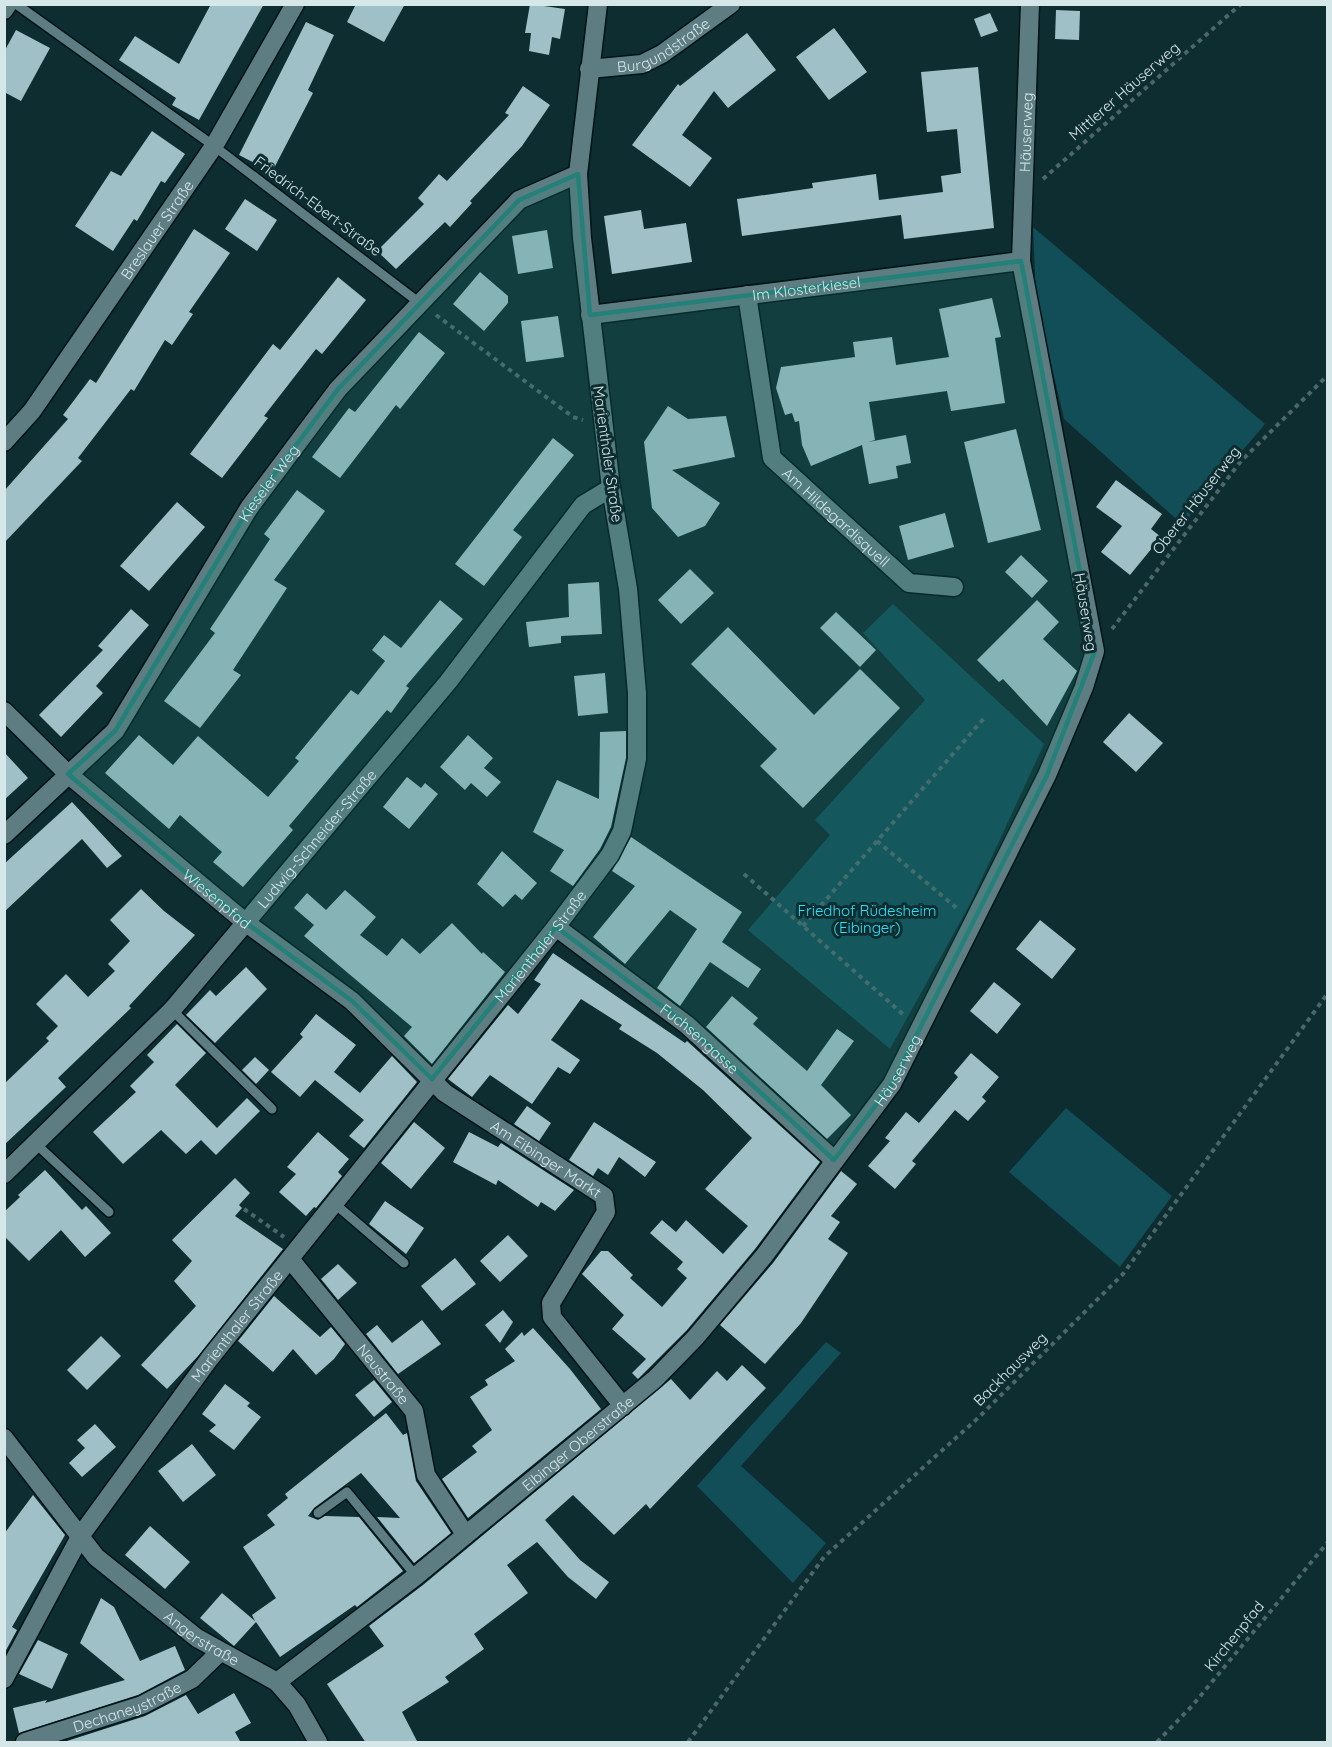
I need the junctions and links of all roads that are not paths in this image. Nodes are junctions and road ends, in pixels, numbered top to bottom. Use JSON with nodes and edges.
{"nodes":[{"id":1,"x":8,"y":4,"type":"edge"},
{"id":2,"x":16,"y":4,"type":"edge"},
{"id":3,"x":295,"y":4,"type":"edge"},
{"id":4,"x":598,"y":4,"type":"edge"},
{"id":5,"x":730,"y":4,"type":"edge"},
{"id":6,"x":1030,"y":4,"type":"edge"},
{"id":7,"x":4,"y":10,"type":"edge"},
{"id":8,"x":589,"y":69,"type":"junction"},
{"id":9,"x":214,"y":146,"type":"junction"},
{"id":10,"x":578,"y":174,"type":"junction"},
{"id":11,"x":1021,"y":261,"type":"junction"},
{"id":12,"x":747,"y":295,"type":"junction"},
{"id":13,"x":421,"y":303,"type":"junction"},
{"id":14,"x":590,"y":315,"type":"junction"},
{"id":15,"x":4,"y":442,"type":"edge"},
{"id":16,"x":611,"y":488,"type":"junction"},
{"id":17,"x":954,"y":587,"type":"dead end"},
{"id":18,"x":4,"y":711,"type":"edge"},
{"id":19,"x":68,"y":774,"type":"junction"},
{"id":20,"x":4,"y":835,"type":"edge"},
{"id":21,"x":245,"y":922,"type":"junction"},
{"id":22,"x":556,"y":927,"type":"junction"},
{"id":23,"x":172,"y":1010,"type":"junction"},
{"id":24,"x":432,"y":1079,"type":"junction"},
{"id":25,"x":272,"y":1108,"type":"dead end"},
{"id":26,"x":36,"y":1144,"type":"junction"},
{"id":27,"x":834,"y":1160,"type":"junction"},
{"id":28,"x":4,"y":1174,"type":"edge"},
{"id":29,"x":335,"y":1204,"type":"junction"},
{"id":30,"x":109,"y":1212,"type":"dead end"},
{"id":31,"x":295,"y":1253,"type":"junction"},
{"id":32,"x":405,"y":1263,"type":"dead end"},
{"id":33,"x":622,"y":1406,"type":"junction"},
{"id":34,"x":4,"y":1438,"type":"edge"},
{"id":35,"x":318,"y":1514,"type":"dead end"},
{"id":36,"x":465,"y":1534,"type":"junction"},
{"id":37,"x":81,"y":1535,"type":"junction"},
{"id":38,"x":416,"y":1576,"type":"junction"},
{"id":39,"x":220,"y":1652,"type":"junction"},
{"id":40,"x":4,"y":1679,"type":"edge"},
{"id":41,"x":277,"y":1682,"type":"junction"},
{"id":42,"x":25,"y":1743,"type":"edge"},
{"id":43,"x":318,"y":1743,"type":"edge"}],
"edges":[{"from":1,"to":7,"type":"street"},
{"from":2,"to":9,"type":"lane","name":"Friedrich-Ebert-Straße"},
{"from":3,"to":9,"type":"street","name":"Breslauer Straße"},
{"from":4,"to":8,"type":"street","name":"Marienthaler Straße"},
{"from":5,"to":8,"type":"street","name":"Burgundstraße"},
{"from":6,"to":11,"type":"street","name":"Häuserweg"},
{"from":8,"to":10,"type":"street","name":"Marienthaler Straße"},
{"from":9,"to":13,"type":"lane","name":"Friedrich-Ebert-Straße"},
{"from":9,"to":15,"type":"street","name":"Breslauer Straße"},
{"from":10,"to":13,"type":"street","name":"Kieseler Weg"},
{"from":10,"to":14,"type":"street","name":"Marienthaler Straße"},
{"from":11,"to":12,"type":"street","name":"Im Klosterkiesel"},
{"from":11,"to":27,"type":"street","name":"Häuserweg"},
{"from":12,"to":14,"type":"street","name":"Im Klosterkiesel"},
{"from":12,"to":17,"type":"street","name":"Am Hildegardisquell"},
{"from":13,"to":19,"type":"street","name":"Kieseler Weg"},
{"from":14,"to":16,"type":"street","name":"Marienthaler Straße"},
{"from":16,"to":21,"type":"street","name":"Ludwig-Schneider-Straße"},
{"from":16,"to":22,"type":"street","name":"Marienthaler Straße"},
{"from":18,"to":19,"type":"street","name":"Wiesenpfad"},
{"from":19,"to":20,"type":"street","name":"Kieseler Weg"},
{"from":19,"to":21,"type":"street","name":"Wiesenpfad"},
{"from":21,"to":23,"type":"street","name":"Ludwig-Schneider-Straße"},
{"from":21,"to":24,"type":"street","name":"Wiesenpfad"},
{"from":22,"to":24,"type":"street","name":"Marienthaler Straße"},
{"from":22,"to":27,"type":"street","name":"Fuchsengasse"},
{"from":23,"to":25,"type":"lane"},
{"from":23,"to":26,"type":"street","name":"Ludwig-Schneider-Straße"},
{"from":24,"to":29,"type":"street","name":"Marienthaler Straße"},
{"from":24,"to":33,"type":"street","name":"Am Eibinger Markt"},
{"from":26,"to":28,"type":"street","name":"Ludwig-Schneider-Straße"},
{"from":26,"to":30,"type":"lane"},
{"from":27,"to":33,"type":"street","name":"Eibinger Oberstraße"},
{"from":29,"to":31,"type":"street","name":"Marienthaler Straße"},
{"from":29,"to":32,"type":"lane"},
{"from":31,"to":36,"type":"street","name":"Neustraße"},
{"from":31,"to":37,"type":"street","name":"Marienthaler Straße"},
{"from":33,"to":36,"type":"street","name":"Eibinger Oberstraße"},
{"from":34,"to":37,"type":"street","name":"Angerstraße"},
{"from":35,"to":38,"type":"lane"},
{"from":36,"to":38,"type":"street","name":"Eibinger Oberstraße"},
{"from":37,"to":39,"type":"street","name":"Angerstraße"},
{"from":37,"to":40,"type":"street","name":"Marienthaler Straße"},
{"from":38,"to":41,"type":"street","name":"Eibinger Oberstraße"},
{"from":39,"to":41,"type":"street","name":"Angerstraße"},
{"from":39,"to":42,"type":"street","name":"Dechaneystraße"},
{"from":41,"to":43,"type":"street","name":"Angerstraße"}]}
